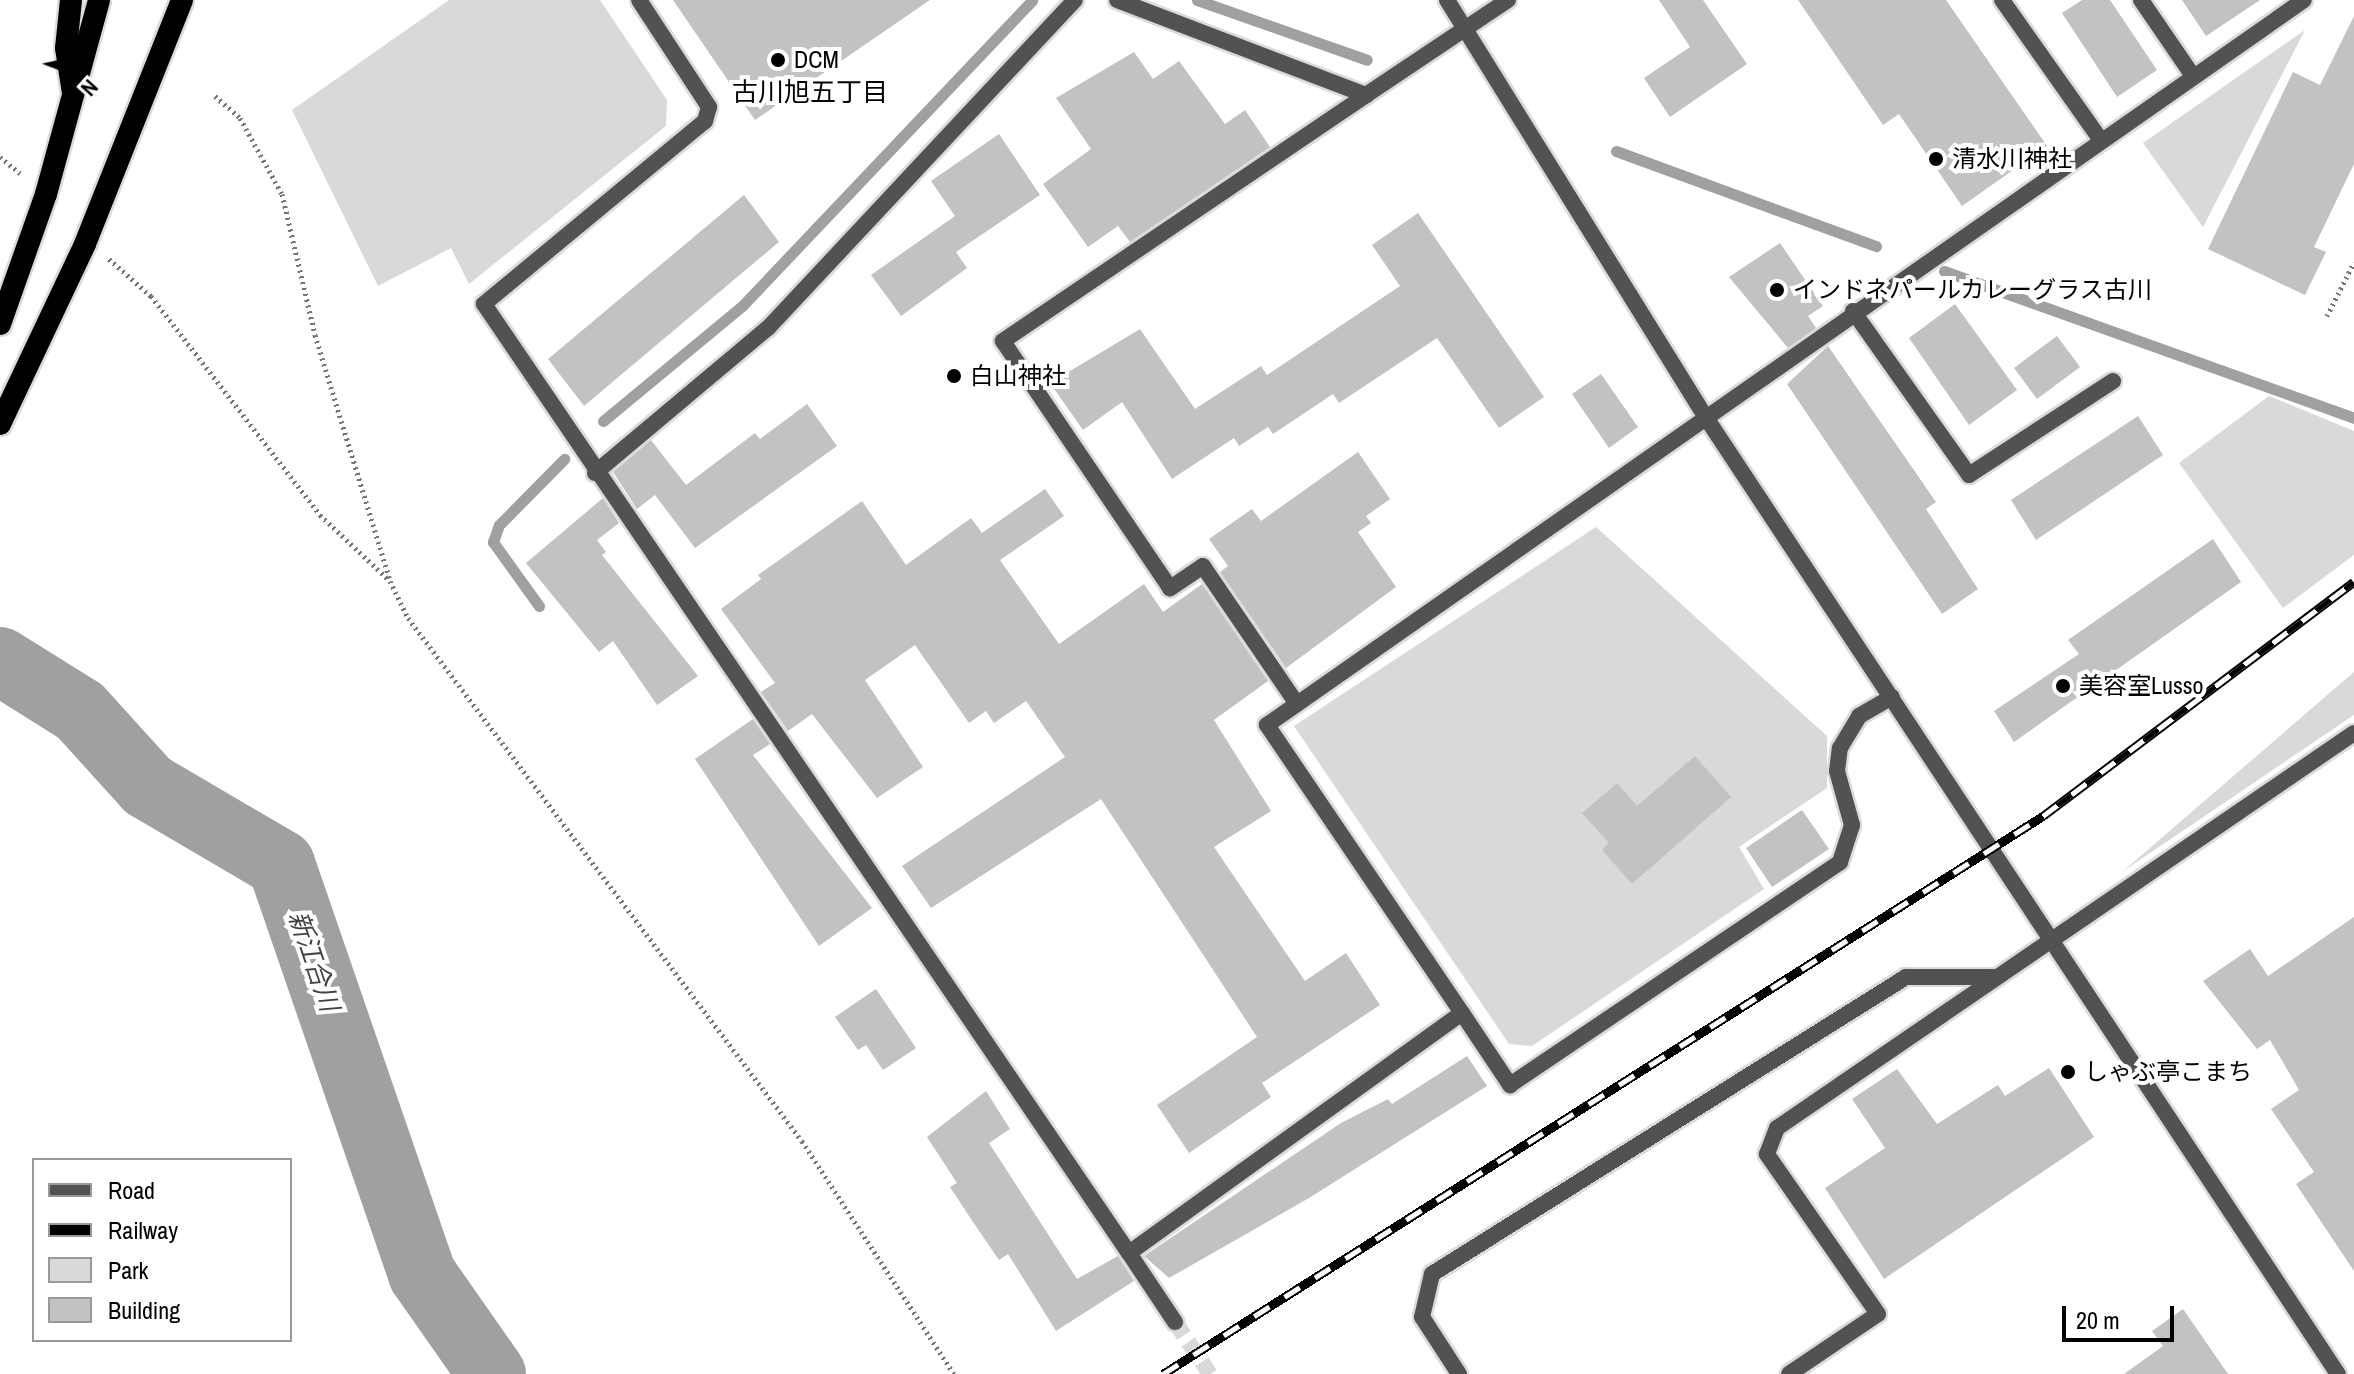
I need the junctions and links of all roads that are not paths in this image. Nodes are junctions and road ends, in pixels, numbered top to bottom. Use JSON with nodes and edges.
{"nodes":[{"id":1,"x":71,"y":0,"type":"edge"},
{"id":2,"x":99,"y":0,"type":"edge"},
{"id":3,"x":182,"y":0,"type":"edge"},
{"id":4,"x":639,"y":0,"type":"edge"},
{"id":5,"x":1075,"y":0,"type":"edge"},
{"id":6,"x":1117,"y":0,"type":"edge"},
{"id":7,"x":1447,"y":0,"type":"edge"},
{"id":8,"x":1508,"y":0,"type":"edge"},
{"id":9,"x":2002,"y":0,"type":"edge"},
{"id":10,"x":2141,"y":0,"type":"edge"},
{"id":11,"x":2304,"y":0,"type":"edge"},
{"id":12,"x":1466,"y":28,"type":"junction"},
{"id":13,"x":2193,"y":76,"type":"junction"},
{"id":14,"x":1366,"y":95,"type":"junction"},
{"id":15,"x":74,"y":102,"type":"junction"},
{"id":16,"x":2100,"y":139,"type":"junction"},
{"id":17,"x":1853,"y":311,"type":"junction"},
{"id":18,"x":0,"y":324,"type":"edge"},
{"id":19,"x":2113,"y":381,"type":"dead end"},
{"id":20,"x":1705,"y":416,"type":"junction"},
{"id":21,"x":0,"y":424,"type":"edge"},
{"id":22,"x":590,"y":467,"type":"junction"},
{"id":23,"x":1892,"y":697,"type":"junction"},
{"id":24,"x":1297,"y":704,"type":"junction"},
{"id":25,"x":2354,"y":733,"type":"edge"},
{"id":26,"x":2051,"y":937,"type":"junction"},
{"id":27,"x":1993,"y":977,"type":"junction"},
{"id":28,"x":1462,"y":1013,"type":"junction"},
{"id":29,"x":1129,"y":1253,"type":"junction"},
{"id":30,"x":1175,"y":1322,"type":"tunnel mouth"},
{"id":31,"x":1459,"y":1374,"type":"edge"},
{"id":32,"x":1789,"y":1374,"type":"edge"},
{"id":33,"x":2338,"y":1374,"type":"edge"}],
"edges":[{"from":1,"to":15,"type":"highway"},
{"from":2,"to":15,"type":"highway"},
{"from":3,"to":21,"type":"highway"},
{"from":4,"to":22,"type":"street"},
{"from":5,"to":22,"type":"street"},
{"from":6,"to":14,"type":"street"},
{"from":7,"to":12,"type":"street"},
{"from":8,"to":12,"type":"street"},
{"from":9,"to":16,"type":"street"},
{"from":10,"to":13,"type":"street"},
{"from":11,"to":13,"type":"street"},
{"from":12,"to":14,"type":"street"},
{"from":12,"to":20,"type":"street"},
{"from":13,"to":16,"type":"street"},
{"from":14,"to":24,"type":"street"},
{"from":15,"to":18,"type":"highway"},
{"from":16,"to":17,"type":"street"},
{"from":17,"to":19,"type":"street"},
{"from":17,"to":20,"type":"street"},
{"from":20,"to":23,"type":"street"},
{"from":20,"to":24,"type":"street"},
{"from":22,"to":29,"type":"street"},
{"from":23,"to":26,"type":"street"},
{"from":23,"to":28,"type":"street"},
{"from":24,"to":28,"type":"street"},
{"from":25,"to":26,"type":"street"},
{"from":26,"to":27,"type":"street"},
{"from":26,"to":33,"type":"street"},
{"from":27,"to":31,"type":"street"},
{"from":27,"to":32,"type":"street"},
{"from":28,"to":29,"type":"street"},
{"from":29,"to":30,"type":"street"}]}
